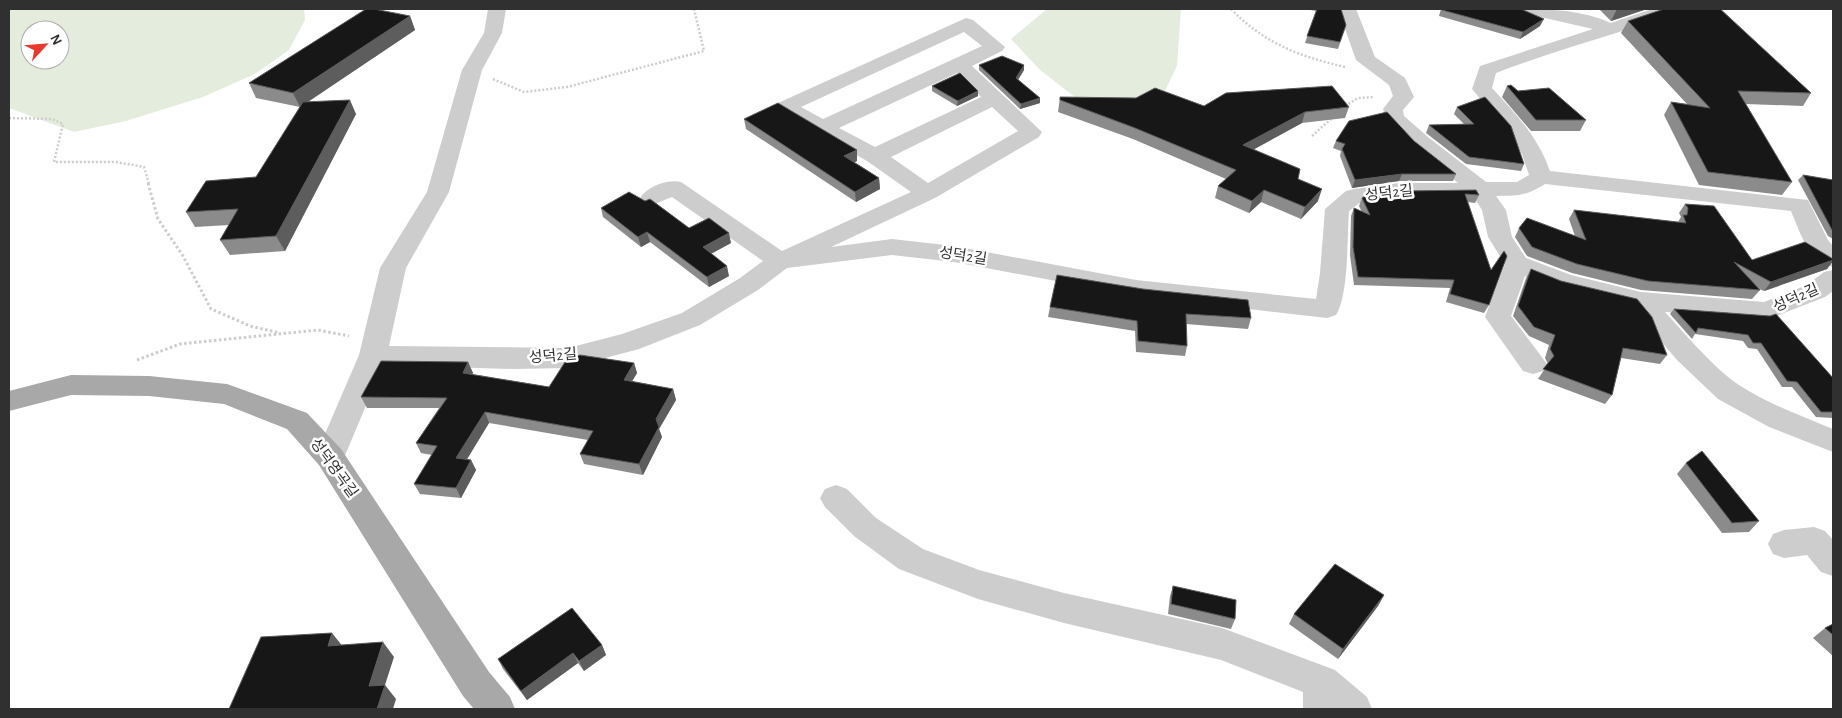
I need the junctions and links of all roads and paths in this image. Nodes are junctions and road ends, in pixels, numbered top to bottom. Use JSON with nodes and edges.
{"nodes":[{"id":1,"x":497,"y":9,"type":"edge"},
{"id":2,"x":694,"y":9,"type":"edge"},
{"id":3,"x":1231,"y":9,"type":"edge"},
{"id":4,"x":1347,"y":9,"type":"edge"},
{"id":5,"x":1529,"y":9,"type":"edge"},
{"id":6,"x":1668,"y":9,"type":"edge"},
{"id":7,"x":1608,"y":20,"type":"edge"},
{"id":8,"x":959,"y":65,"type":"junction"},
{"id":9,"x":1349,"y":68,"type":"dead end"},
{"id":10,"x":472,"y":70,"type":"junction"},
{"id":11,"x":1404,"y":97,"type":"junction"},
{"id":12,"x":995,"y":98,"type":"junction"},
{"id":13,"x":1345,"y":107,"type":"edge"},
{"id":14,"x":9,"y":118,"type":"edge"},
{"id":15,"x":1332,"y":118,"type":"edge"},
{"id":16,"x":824,"y":127,"type":"junction"},
{"id":17,"x":1312,"y":136,"type":"dead end"},
{"id":18,"x":875,"y":156,"type":"junction"},
{"id":19,"x":1541,"y":177,"type":"junction"},
{"id":20,"x":1480,"y":189,"type":"junction"},
{"id":21,"x":927,"y":193,"type":"junction"},
{"id":22,"x":652,"y":198,"type":"edge"},
{"id":23,"x":1833,"y":259,"type":"edge"},
{"id":24,"x":780,"y":261,"type":"junction"},
{"id":25,"x":1517,"y":264,"type":"junction"},
{"id":26,"x":1833,"y":278,"type":"edge"},
{"id":27,"x":1641,"y":301,"type":"junction"},
{"id":28,"x":280,"y":333,"type":"junction"},
{"id":29,"x":373,"y":355,"type":"junction"},
{"id":30,"x":134,"y":361,"type":"dead end"},
{"id":31,"x":1533,"y":364,"type":"dead end"},
{"id":32,"x":9,"y":401,"type":"edge"},
{"id":33,"x":1833,"y":441,"type":"edge"},
{"id":34,"x":330,"y":458,"type":"junction"},
{"id":35,"x":836,"y":498,"type":"dead end"},
{"id":36,"x":1784,"y":544,"type":"dead end"},
{"id":37,"x":1833,"y":562,"type":"edge"},
{"id":38,"x":1322,"y":696,"type":"edge"},
{"id":39,"x":497,"y":709,"type":"edge"},
{"id":40,"x":1354,"y":709,"type":"edge"}],
"edges":[{"from":1,"to":10,"type":"street"},
{"from":2,"to":10,"type":"path"},
{"from":3,"to":9,"type":"path"},
{"from":4,"to":11,"type":"street"},
{"from":5,"to":7,"type":"street"},
{"from":6,"to":7,"type":"street"},
{"from":7,"to":19,"type":"street"},
{"from":8,"to":12,"type":"street"},
{"from":8,"to":16,"type":"street"},
{"from":8,"to":16,"type":"street"},
{"from":10,"to":29,"type":"street"},
{"from":11,"to":13,"type":"path"},
{"from":11,"to":20,"type":"street"},
{"from":12,"to":18,"type":"street"},
{"from":12,"to":21,"type":"street"},
{"from":14,"to":28,"type":"path"},
{"from":15,"to":17,"type":"path"},
{"from":16,"to":18,"type":"street"},
{"from":18,"to":21,"type":"street"},
{"from":19,"to":20,"type":"street","name":"성덕2길"},
{"from":19,"to":23,"type":"street"},
{"from":20,"to":24,"type":"street","name":"성덕2길"},
{"from":20,"to":25,"type":"street"},
{"from":21,"to":24,"type":"street"},
{"from":22,"to":24,"type":"street"},
{"from":24,"to":29,"type":"street","name":"성덕2길"},
{"from":25,"to":27,"type":"street","name":"성덕2길"},
{"from":25,"to":31,"type":"street"},
{"from":26,"to":27,"type":"street","name":"성덕2길"},
{"from":27,"to":33,"type":"street"},
{"from":28,"to":29,"type":"path"},
{"from":28,"to":30,"type":"path"},
{"from":29,"to":34,"type":"street"},
{"from":32,"to":34,"type":"main road","name":"성덕영곡길"},
{"from":34,"to":39,"type":"main road","name":"성덕영곡길"},
{"from":35,"to":38,"type":"street"},
{"from":36,"to":37,"type":"street"},
{"from":38,"to":40,"type":"street"}]}
